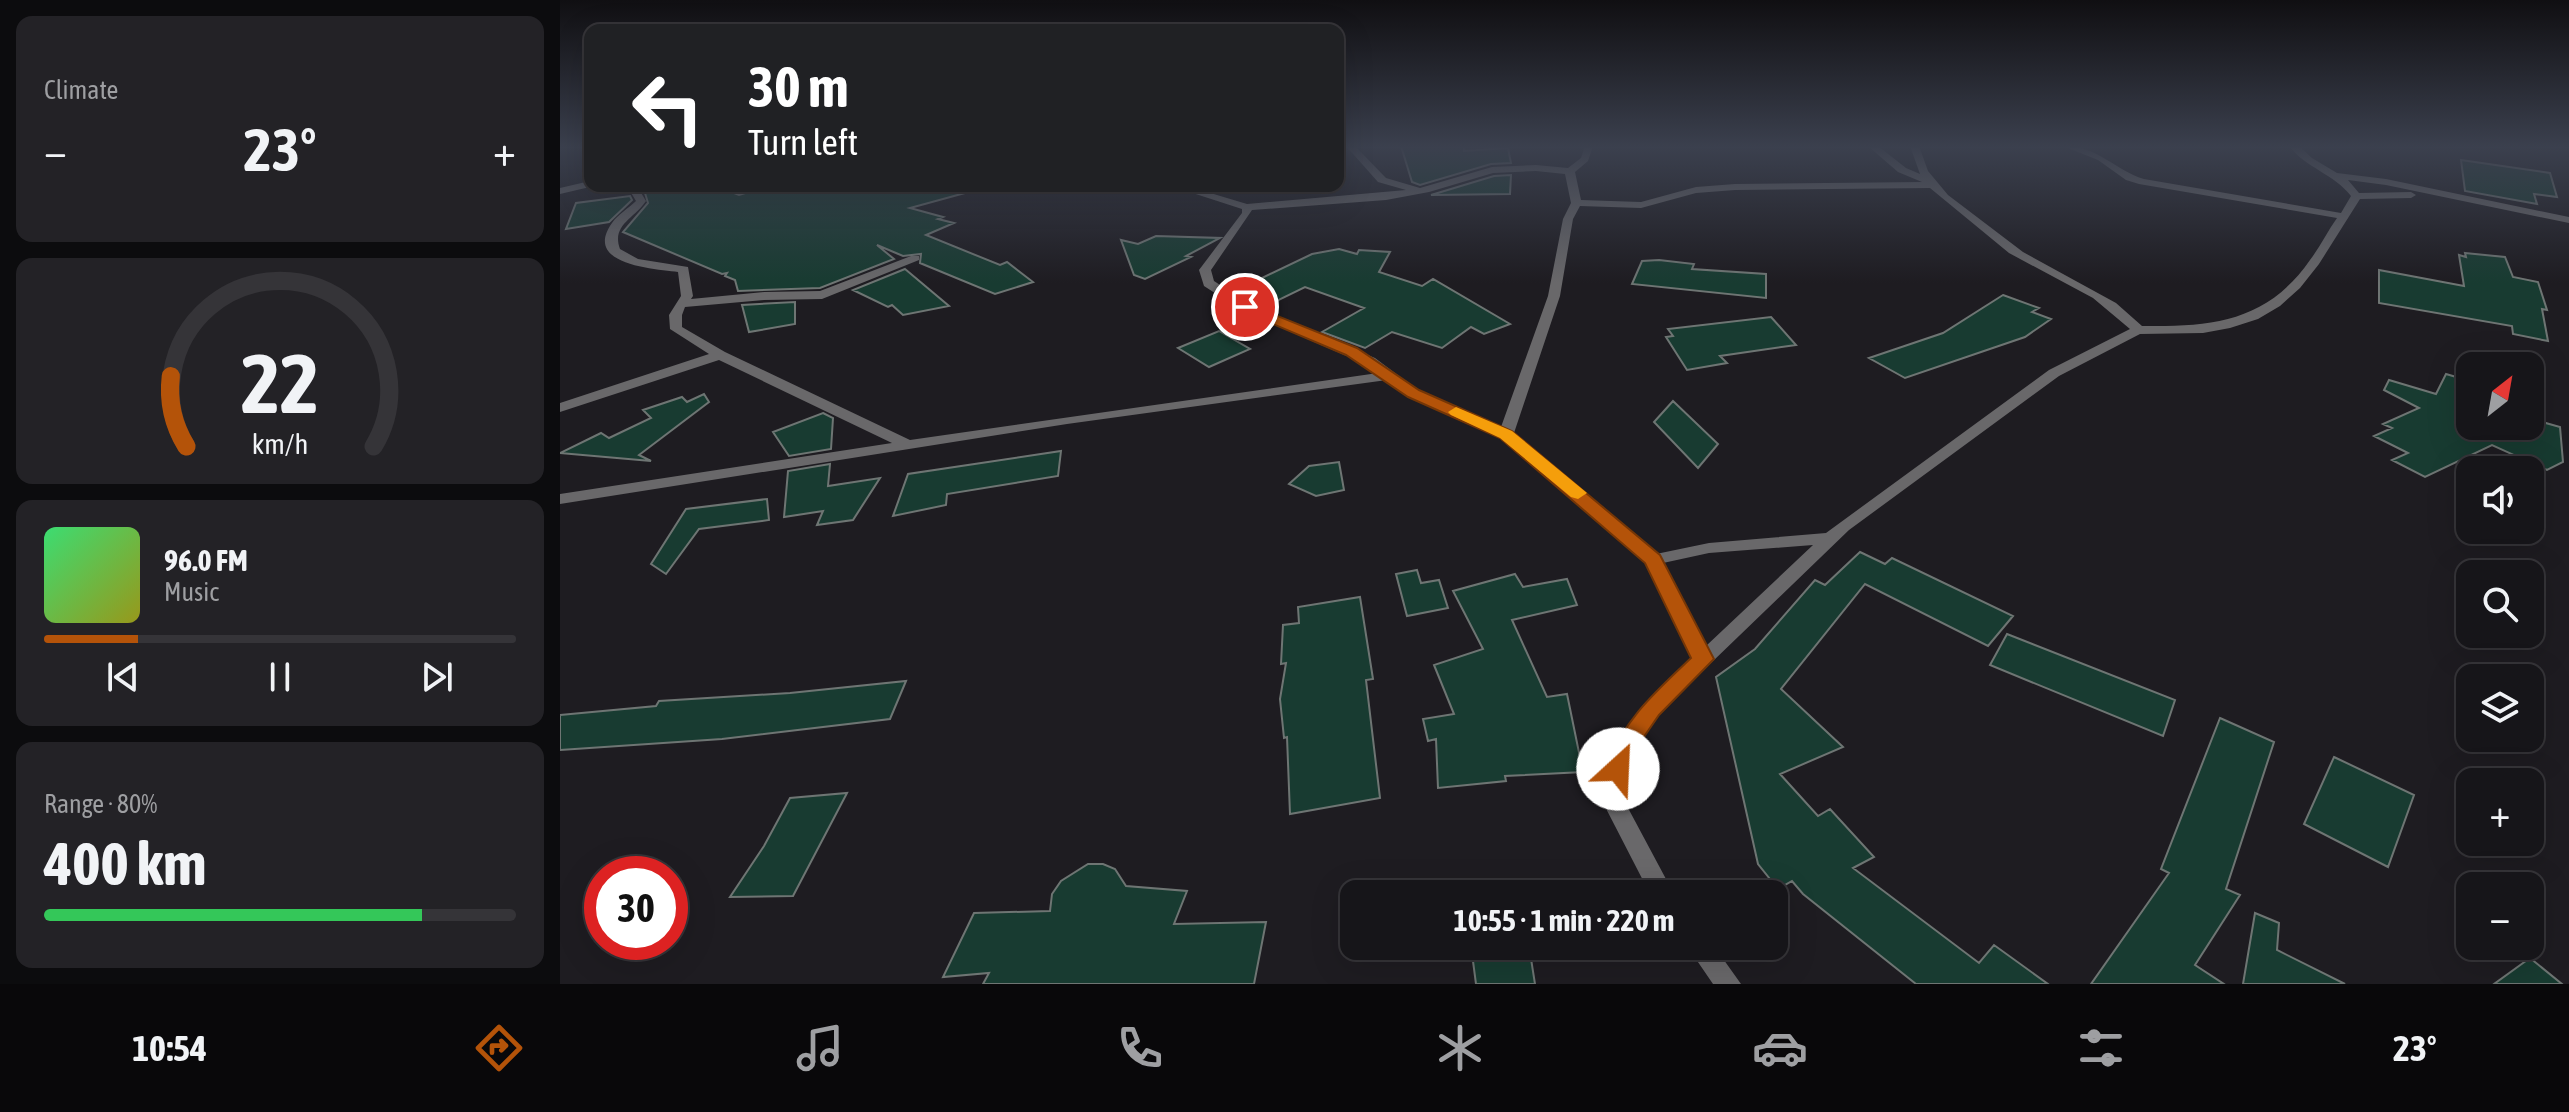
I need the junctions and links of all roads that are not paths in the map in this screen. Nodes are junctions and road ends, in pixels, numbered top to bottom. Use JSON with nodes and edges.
{"nodes":[{"id":1,"x":636,"y":192,"type":"edge"},
{"id":2,"x":1196,"y":192,"type":"edge"},
{"id":3,"x":1414,"y":192,"type":"edge"},
{"id":4,"x":1574,"y":192,"type":"edge"},
{"id":5,"x":1689,"y":192,"type":"edge"},
{"id":6,"x":1942,"y":192,"type":"edge"},
{"id":7,"x":2208,"y":192,"type":"edge"},
{"id":8,"x":2353,"y":192,"type":"edge"},
{"id":9,"x":2427,"y":192,"type":"edge"},
{"id":10,"x":2356,"y":196,"type":"junction"},
{"id":11,"x":2444,"y":196,"type":"junction"},
{"id":12,"x":1576,"y":203,"type":"junction"},
{"id":13,"x":1247,"y":207,"type":"junction"},
{"id":14,"x":2341,"y":216,"type":"junction"},
{"id":15,"x":2569,"y":220,"type":"edge"},
{"id":16,"x":915,"y":258,"type":"dead end"},
{"id":17,"x":680,"y":304,"type":"junction"},
{"id":18,"x":2138,"y":330,"type":"junction"},
{"id":19,"x":720,"y":355,"type":"junction"},
{"id":20,"x":1389,"y":376,"type":"junction"},
{"id":21,"x":560,"y":408,"type":"edge"},
{"id":22,"x":1506,"y":434,"type":"junction"},
{"id":23,"x":909,"y":445,"type":"junction"},
{"id":24,"x":560,"y":499,"type":"edge"},
{"id":25,"x":1830,"y":538,"type":"junction"},
{"id":26,"x":1653,"y":560,"type":"junction"},
{"id":27,"x":1703,"y":659,"type":"junction"},
{"id":28,"x":1655,"y":880,"type":"edge"},
{"id":29,"x":1710,"y":960,"type":"edge"},
{"id":30,"x":1728,"y":984,"type":"edge"}],
"edges":[{"from":1,"to":17,"type":"street"},
{"from":2,"to":13,"type":"street"},
{"from":3,"to":13,"type":"street"},
{"from":4,"to":12,"type":"street"},
{"from":5,"to":12,"type":"street"},
{"from":6,"to":18,"type":"street"},
{"from":7,"to":14,"type":"street"},
{"from":8,"to":10,"type":"street"},
{"from":9,"to":11,"type":"street"},
{"from":10,"to":11,"type":"street"},
{"from":10,"to":14,"type":"street"},
{"from":11,"to":15,"type":"street"},
{"from":12,"to":22,"type":"street"},
{"from":13,"to":20,"type":"street"},
{"from":14,"to":18,"type":"street"},
{"from":16,"to":17,"type":"street"},
{"from":17,"to":19,"type":"street"},
{"from":18,"to":25,"type":"street"},
{"from":19,"to":21,"type":"street"},
{"from":19,"to":23,"type":"street"},
{"from":20,"to":22,"type":"street"},
{"from":20,"to":23,"type":"street"},
{"from":22,"to":26,"type":"street"},
{"from":23,"to":24,"type":"street"},
{"from":25,"to":26,"type":"street"},
{"from":25,"to":27,"type":"street"},
{"from":26,"to":27,"type":"street"},
{"from":27,"to":28,"type":"street"},
{"from":29,"to":30,"type":"street"}]}
